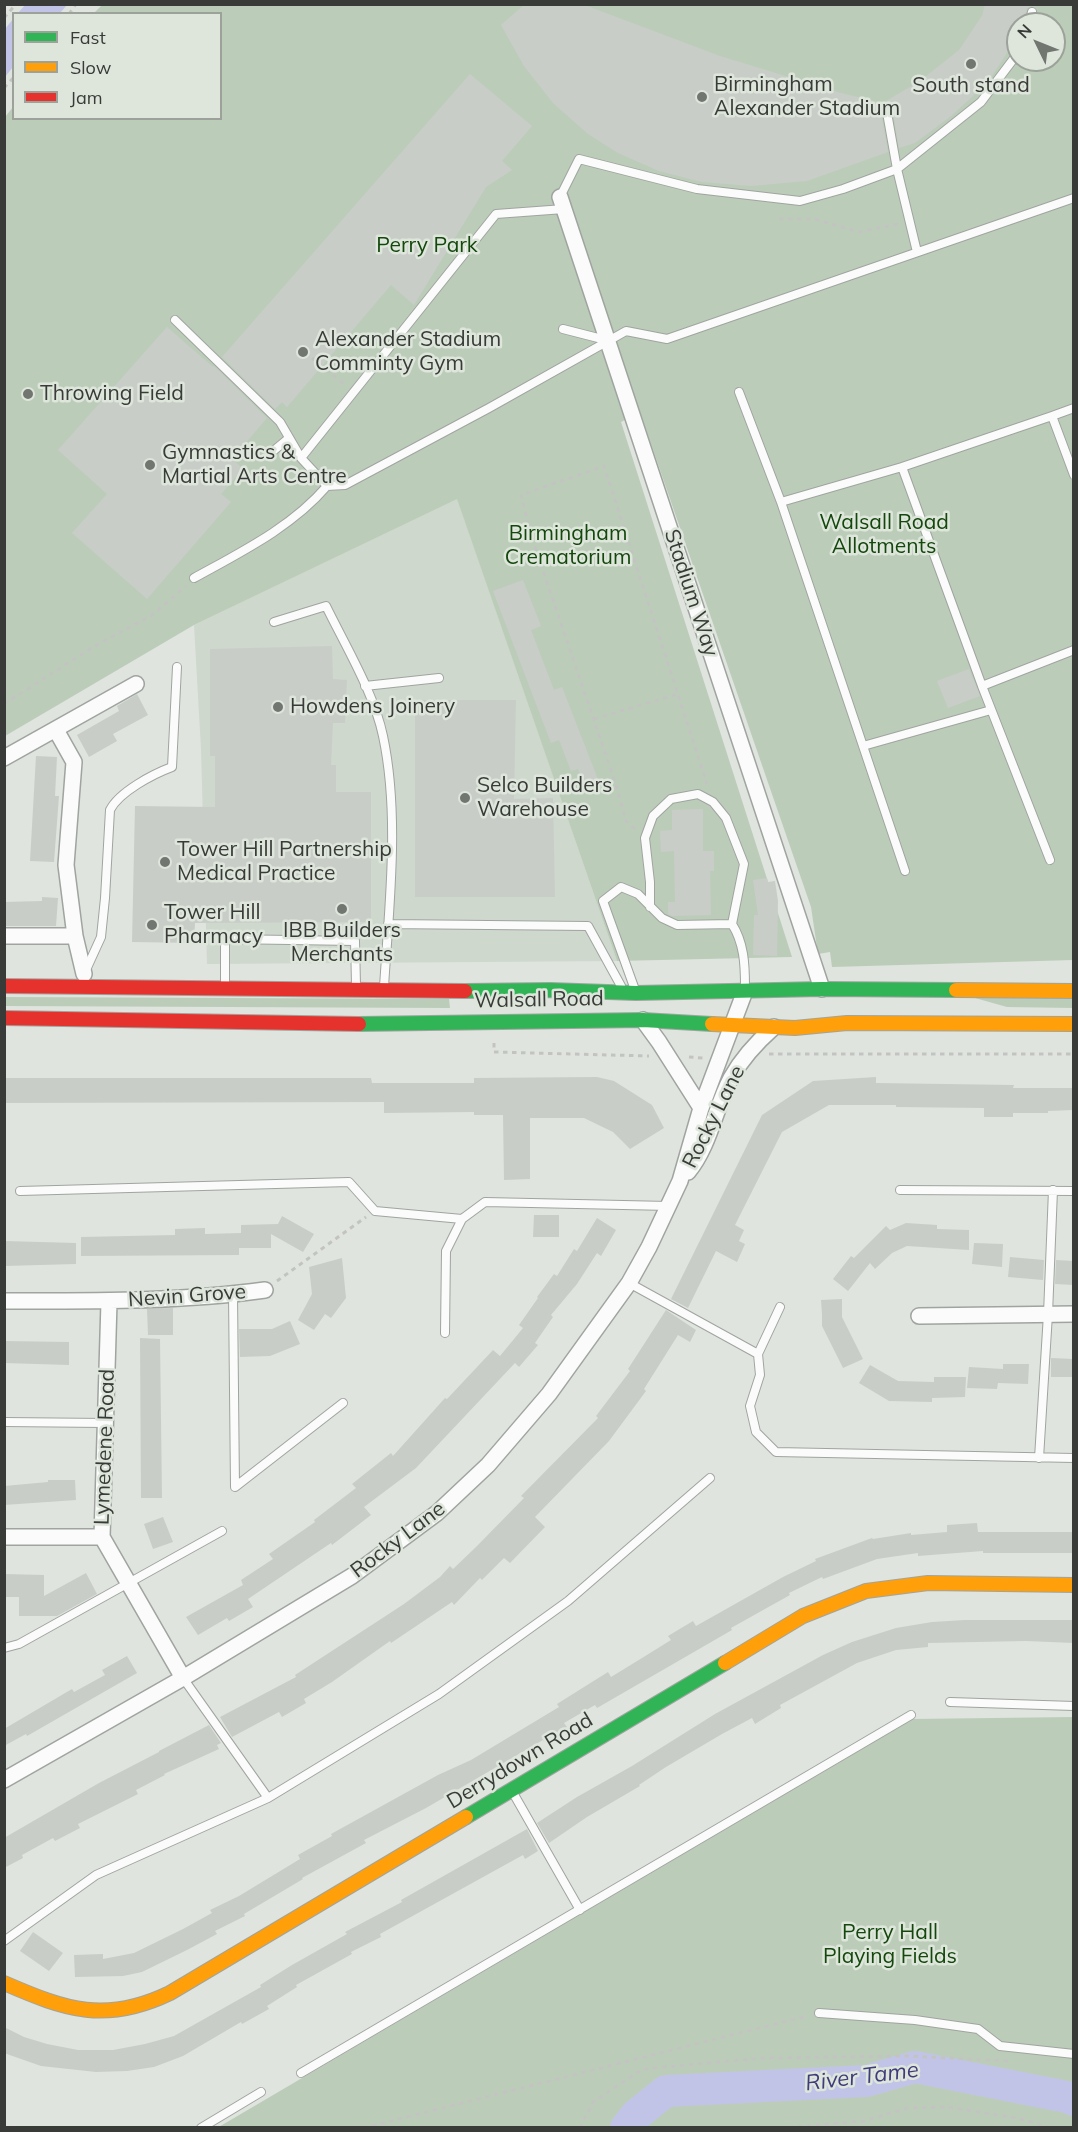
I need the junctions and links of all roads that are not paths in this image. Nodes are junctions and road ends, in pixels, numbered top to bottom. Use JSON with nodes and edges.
{"nodes":[{"id":1,"x":1006,"y":69,"type":"edge"},
{"id":2,"x":886,"y":107,"type":"dead end"},
{"id":3,"x":897,"y":169,"type":"junction"},
{"id":4,"x":1074,"y":198,"type":"edge"},
{"id":5,"x":562,"y":203,"type":"junction"},
{"id":6,"x":916,"y":252,"type":"junction"},
{"id":7,"x":175,"y":320,"type":"dead end"},
{"id":8,"x":563,"y":329,"type":"dead end"},
{"id":9,"x":608,"y":340,"type":"junction"},
{"id":10,"x":739,"y":392,"type":"dead end"},
{"id":11,"x":1074,"y":408,"type":"edge"},
{"id":12,"x":1052,"y":416,"type":"junction"},
{"id":13,"x":289,"y":438,"type":"junction"},
{"id":14,"x":272,"y":452,"type":"dead end"},
{"id":15,"x":301,"y":458,"type":"junction"},
{"id":16,"x":902,"y":467,"type":"junction"},
{"id":17,"x":1074,"y":475,"type":"edge"},
{"id":18,"x":327,"y":486,"type":"junction"},
{"id":19,"x":781,"y":502,"type":"junction"},
{"id":20,"x":195,"y":577,"type":"road end"},
{"id":21,"x":274,"y":622,"type":"dead end"},
{"id":22,"x":1074,"y":650,"type":"edge"},
{"id":23,"x":177,"y":667,"type":"dead end"},
{"id":24,"x":439,"y":678,"type":"dead end"},
{"id":25,"x":136,"y":684,"type":"dead end"},
{"id":26,"x":365,"y":686,"type":"junction"},
{"id":27,"x":982,"y":686,"type":"junction"},
{"id":28,"x":991,"y":710,"type":"junction"},
{"id":29,"x":56,"y":730,"type":"junction"},
{"id":30,"x":863,"y":747,"type":"junction"},
{"id":31,"x":4,"y":758,"type":"edge"},
{"id":32,"x":1050,"y":860,"type":"dead end"},
{"id":33,"x":905,"y":871,"type":"dead end"},
{"id":34,"x":650,"y":907,"type":"junction"},
{"id":35,"x":388,"y":924,"type":"junction"},
{"id":36,"x":732,"y":924,"type":"junction"},
{"id":37,"x":4,"y":936,"type":"edge"},
{"id":38,"x":75,"y":936,"type":"junction"},
{"id":39,"x":82,"y":981,"type":"junction"},
{"id":40,"x":4,"y":986,"type":"edge"},
{"id":41,"x":225,"y":989,"type":"junction"},
{"id":42,"x":822,"y":989,"type":"junction"},
{"id":43,"x":356,"y":991,"type":"junction"},
{"id":44,"x":384,"y":991,"type":"junction"},
{"id":45,"x":745,"y":991,"type":"junction"},
{"id":46,"x":1074,"y":991,"type":"edge"},
{"id":47,"x":630,"y":993,"type":"junction"},
{"id":48,"x":4,"y":1018,"type":"edge"},
{"id":49,"x":643,"y":1020,"type":"junction"},
{"id":50,"x":847,"y":1023,"type":"junction"},
{"id":51,"x":732,"y":1024,"type":"junction"},
{"id":52,"x":1074,"y":1024,"type":"edge"},
{"id":53,"x":774,"y":1027,"type":"junction"},
{"id":54,"x":701,"y":1108,"type":"junction"},
{"id":55,"x":680,"y":1181,"type":"junction"},
{"id":56,"x":900,"y":1190,"type":"dead end"},
{"id":57,"x":1053,"y":1190,"type":"junction"},
{"id":58,"x":20,"y":1191,"type":"dead end"},
{"id":59,"x":1074,"y":1191,"type":"edge"},
{"id":60,"x":669,"y":1206,"type":"junction"},
{"id":61,"x":462,"y":1219,"type":"junction"},
{"id":62,"x":629,"y":1283,"type":"junction"},
{"id":63,"x":265,"y":1290,"type":"road end"},
{"id":64,"x":233,"y":1294,"type":"junction"},
{"id":65,"x":4,"y":1301,"type":"edge"},
{"id":66,"x":109,"y":1302,"type":"junction"},
{"id":67,"x":780,"y":1306,"type":"dead end"},
{"id":68,"x":1048,"y":1314,"type":"junction"},
{"id":69,"x":1074,"y":1314,"type":"edge"},
{"id":70,"x":919,"y":1316,"type":"dead end"},
{"id":71,"x":445,"y":1333,"type":"dead end"},
{"id":72,"x":758,"y":1354,"type":"junction"},
{"id":73,"x":343,"y":1403,"type":"dead end"},
{"id":74,"x":4,"y":1422,"type":"edge"},
{"id":75,"x":105,"y":1423,"type":"junction"},
{"id":76,"x":1039,"y":1458,"type":"junction"},
{"id":77,"x":1074,"y":1458,"type":"edge"},
{"id":78,"x":710,"y":1478,"type":"dead end"},
{"id":79,"x":222,"y":1531,"type":"dead end"},
{"id":80,"x":4,"y":1537,"type":"edge"},
{"id":81,"x":102,"y":1537,"type":"junction"},
{"id":82,"x":129,"y":1584,"type":"junction"},
{"id":83,"x":1074,"y":1585,"type":"edge"},
{"id":84,"x":4,"y":1648,"type":"edge"},
{"id":85,"x":183,"y":1678,"type":"junction"},
{"id":86,"x":950,"y":1701,"type":"dead end"},
{"id":87,"x":1074,"y":1706,"type":"edge"},
{"id":88,"x":911,"y":1715,"type":"dead end"},
{"id":89,"x":4,"y":1780,"type":"edge"},
{"id":90,"x":511,"y":1790,"type":"junction"},
{"id":91,"x":268,"y":1798,"type":"junction"},
{"id":92,"x":580,"y":1910,"type":"junction"},
{"id":93,"x":4,"y":1941,"type":"edge"},
{"id":94,"x":4,"y":1983,"type":"edge"},
{"id":95,"x":819,"y":2013,"type":"road end"},
{"id":96,"x":1074,"y":2054,"type":"edge"},
{"id":97,"x":301,"y":2073,"type":"dead end"},
{"id":98,"x":261,"y":2092,"type":"dead end"},
{"id":99,"x":201,"y":2127,"type":"edge"}],
"edges":[{"from":1,"to":3,"type":"lane"},
{"from":2,"to":3,"type":"lane"},
{"from":3,"to":5,"type":"lane"},
{"from":3,"to":6,"type":"lane"},
{"from":4,"to":6,"type":"lane"},
{"from":5,"to":9,"type":"street","name":"Stadium Way"},
{"from":5,"to":15,"type":"lane"},
{"from":6,"to":9,"type":"lane"},
{"from":7,"to":13,"type":"lane"},
{"from":8,"to":9,"type":"lane"},
{"from":9,"to":18,"type":"lane"},
{"from":9,"to":42,"type":"street","name":"Stadium Way"},
{"from":10,"to":19,"type":"lane"},
{"from":11,"to":12,"type":"lane"},
{"from":12,"to":16,"type":"lane"},
{"from":12,"to":17,"type":"lane"},
{"from":13,"to":14,"type":"lane"},
{"from":13,"to":15,"type":"lane"},
{"from":15,"to":18,"type":"lane"},
{"from":16,"to":19,"type":"lane"},
{"from":16,"to":27,"type":"lane"},
{"from":18,"to":20,"type":"lane"},
{"from":19,"to":30,"type":"lane"},
{"from":21,"to":26,"type":"lane"},
{"from":22,"to":27,"type":"lane"},
{"from":23,"to":39,"type":"lane"},
{"from":24,"to":26,"type":"lane"},
{"from":25,"to":29,"type":"street"},
{"from":26,"to":35,"type":"lane"},
{"from":27,"to":28,"type":"lane"},
{"from":28,"to":30,"type":"lane"},
{"from":28,"to":32,"type":"lane"},
{"from":29,"to":31,"type":"street"},
{"from":29,"to":38,"type":"street"},
{"from":30,"to":33,"type":"lane"},
{"from":34,"to":36,"type":"lane"},
{"from":34,"to":36,"type":"lane"},
{"from":34,"to":47,"type":"lane"},
{"from":35,"to":44,"type":"lane"},
{"from":35,"to":47,"type":"lane"},
{"from":36,"to":45,"type":"lane"},
{"from":37,"to":38,"type":"street"},
{"from":38,"to":39,"type":"street"},
{"from":39,"to":40,"type":"main road","name":"Walsall Road"},
{"from":39,"to":41,"type":"main road","name":"Walsall Road"},
{"from":41,"to":43,"type":"main road","name":"Walsall Road"},
{"from":41,"to":43,"type":"lane"},
{"from":42,"to":45,"type":"main road","name":"Walsall Road"},
{"from":42,"to":46,"type":"main road","name":"Walsall Road"},
{"from":42,"to":50,"type":"main road"},
{"from":43,"to":44,"type":"main road","name":"Walsall Road"},
{"from":44,"to":47,"type":"main road","name":"Walsall Road"},
{"from":45,"to":47,"type":"main road","name":"Walsall Road"},
{"from":45,"to":51,"type":"street","name":"Rocky Lane"},
{"from":48,"to":49,"type":"main road","name":"Walsall Road"},
{"from":49,"to":51,"type":"main road","name":"Walsall Road"},
{"from":49,"to":54,"type":"street","name":"Rocky Lane"},
{"from":50,"to":52,"type":"main road","name":"Walsall Road"},
{"from":50,"to":53,"type":"main road","name":"Walsall Road"},
{"from":51,"to":53,"type":"main road","name":"Walsall Road"},
{"from":51,"to":54,"type":"street","name":"Rocky Lane"},
{"from":53,"to":55,"type":"street","name":"Rocky Lane"},
{"from":54,"to":55,"type":"street","name":"Rocky Lane"},
{"from":55,"to":60,"type":"street","name":"Rocky Lane"},
{"from":56,"to":57,"type":"lane"},
{"from":57,"to":59,"type":"lane"},
{"from":57,"to":68,"type":"lane"},
{"from":58,"to":61,"type":"lane"},
{"from":60,"to":61,"type":"lane"},
{"from":60,"to":62,"type":"street","name":"Rocky Lane"},
{"from":61,"to":71,"type":"lane"},
{"from":62,"to":72,"type":"lane"},
{"from":62,"to":85,"type":"street","name":"Rocky Lane"},
{"from":63,"to":64,"type":"street","name":"Nevin Grove"},
{"from":64,"to":66,"type":"street","name":"Nevin Grove"},
{"from":64,"to":73,"type":"lane"},
{"from":65,"to":66,"type":"street","name":"Nevin Grove"},
{"from":66,"to":75,"type":"street","name":"Lymedene Road"},
{"from":67,"to":72,"type":"lane"},
{"from":68,"to":69,"type":"street"},
{"from":68,"to":70,"type":"street"},
{"from":68,"to":76,"type":"lane"},
{"from":72,"to":76,"type":"lane"},
{"from":74,"to":75,"type":"lane"},
{"from":75,"to":81,"type":"street","name":"Lymedene Road"},
{"from":76,"to":77,"type":"lane"},
{"from":78,"to":91,"type":"lane"},
{"from":79,"to":82,"type":"lane"},
{"from":80,"to":81,"type":"street"},
{"from":81,"to":82,"type":"street","name":"Lymedene Road"},
{"from":82,"to":84,"type":"lane"},
{"from":82,"to":85,"type":"street","name":"Lymedene Road"},
{"from":83,"to":90,"type":"main road","name":"Derrydown Road"},
{"from":85,"to":89,"type":"street","name":"Rocky Lane"},
{"from":85,"to":91,"type":"lane"},
{"from":86,"to":87,"type":"lane"},
{"from":88,"to":92,"type":"lane"},
{"from":90,"to":92,"type":"lane"},
{"from":90,"to":94,"type":"main road","name":"Derrydown Road"},
{"from":91,"to":93,"type":"lane"},
{"from":92,"to":97,"type":"lane"},
{"from":95,"to":96,"type":"lane"},
{"from":98,"to":99,"type":"lane"}]}
